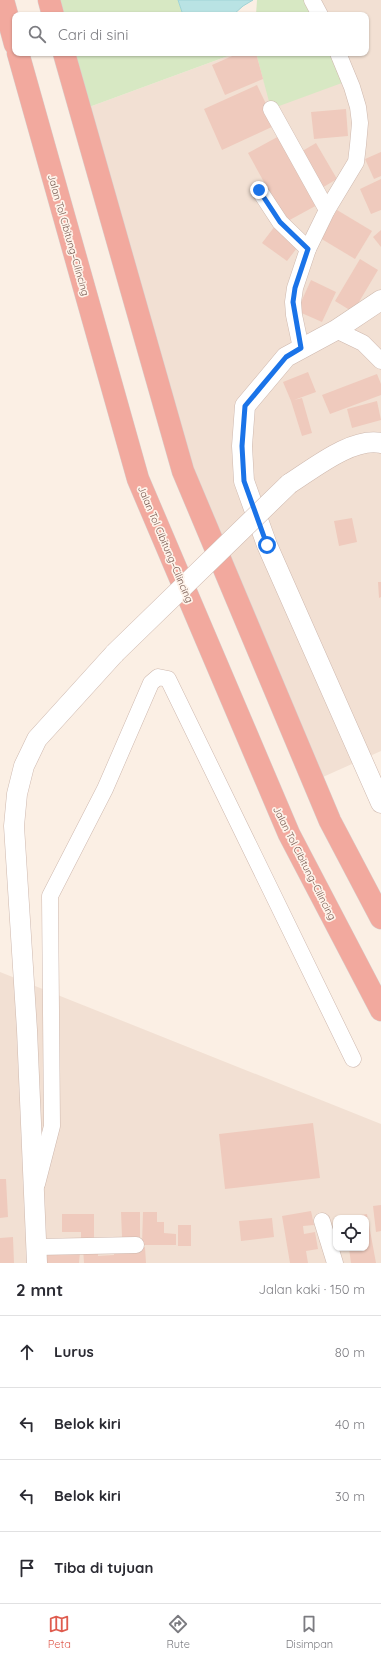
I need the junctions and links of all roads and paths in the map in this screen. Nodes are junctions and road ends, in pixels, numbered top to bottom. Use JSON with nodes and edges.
{"nodes":[{"id":1,"x":3,"y":0,"type":"edge"},
{"id":2,"x":49,"y":0,"type":"edge"},
{"id":3,"x":312,"y":0,"type":"edge"},
{"id":4,"x":52,"y":12,"type":"edge"},
{"id":5,"x":318,"y":12,"type":"edge"},
{"id":6,"x":12,"y":33,"type":"edge"},
{"id":7,"x":19,"y":56,"type":"edge"},
{"id":8,"x":65,"y":56,"type":"edge"},
{"id":9,"x":339,"y":56,"type":"edge"},
{"id":10,"x":272,"y":109,"type":"dead end"},
{"id":11,"x":259,"y":190,"type":"dead end"},
{"id":12,"x":327,"y":210,"type":"junction"},
{"id":13,"x":308,"y":249,"type":"junction"},
{"id":14,"x":381,"y":300,"type":"edge"},
{"id":15,"x":336,"y":330,"type":"junction"},
{"id":16,"x":301,"y":348,"type":"junction"},
{"id":17,"x":381,"y":361,"type":"edge"},
{"id":18,"x":381,"y":443,"type":"edge"},
{"id":19,"x":381,"y":803,"type":"edge"},
{"id":20,"x":381,"y":918,"type":"edge"},
{"id":21,"x":381,"y":1010,"type":"edge"},
{"id":22,"x":353,"y":1059,"type":"dead end"},
{"id":23,"x":34,"y":1193,"type":"junction"},
{"id":24,"x":322,"y":1220,"type":"dead end"},
{"id":25,"x":136,"y":1245,"type":"dead end"},
{"id":26,"x":37,"y":1255,"type":"edge"},
{"id":27,"x":336,"y":1263,"type":"edge"}],
"edges":[{"from":1,"to":6,"type":"highway"},
{"from":2,"to":4,"type":"highway"},
{"from":3,"to":5,"type":"street"},
{"from":7,"to":21,"type":"highway","name":"Jalan Tol Cibitung–Cilincing"},
{"from":8,"to":20,"type":"highway"},
{"from":9,"to":12,"type":"street"},
{"from":10,"to":12,"type":"street"},
{"from":11,"to":13,"type":"street"},
{"from":12,"to":13,"type":"street"},
{"from":13,"to":16,"type":"street"},
{"from":14,"to":15,"type":"street"},
{"from":15,"to":16,"type":"street"},
{"from":15,"to":17,"type":"street"},
{"from":16,"to":19,"type":"street"},
{"from":18,"to":23,"type":"street","bridge":true},
{"from":22,"to":23,"type":"street"},
{"from":23,"to":26,"type":"street"},
{"from":24,"to":27,"type":"street"},
{"from":25,"to":26,"type":"street"}]}
